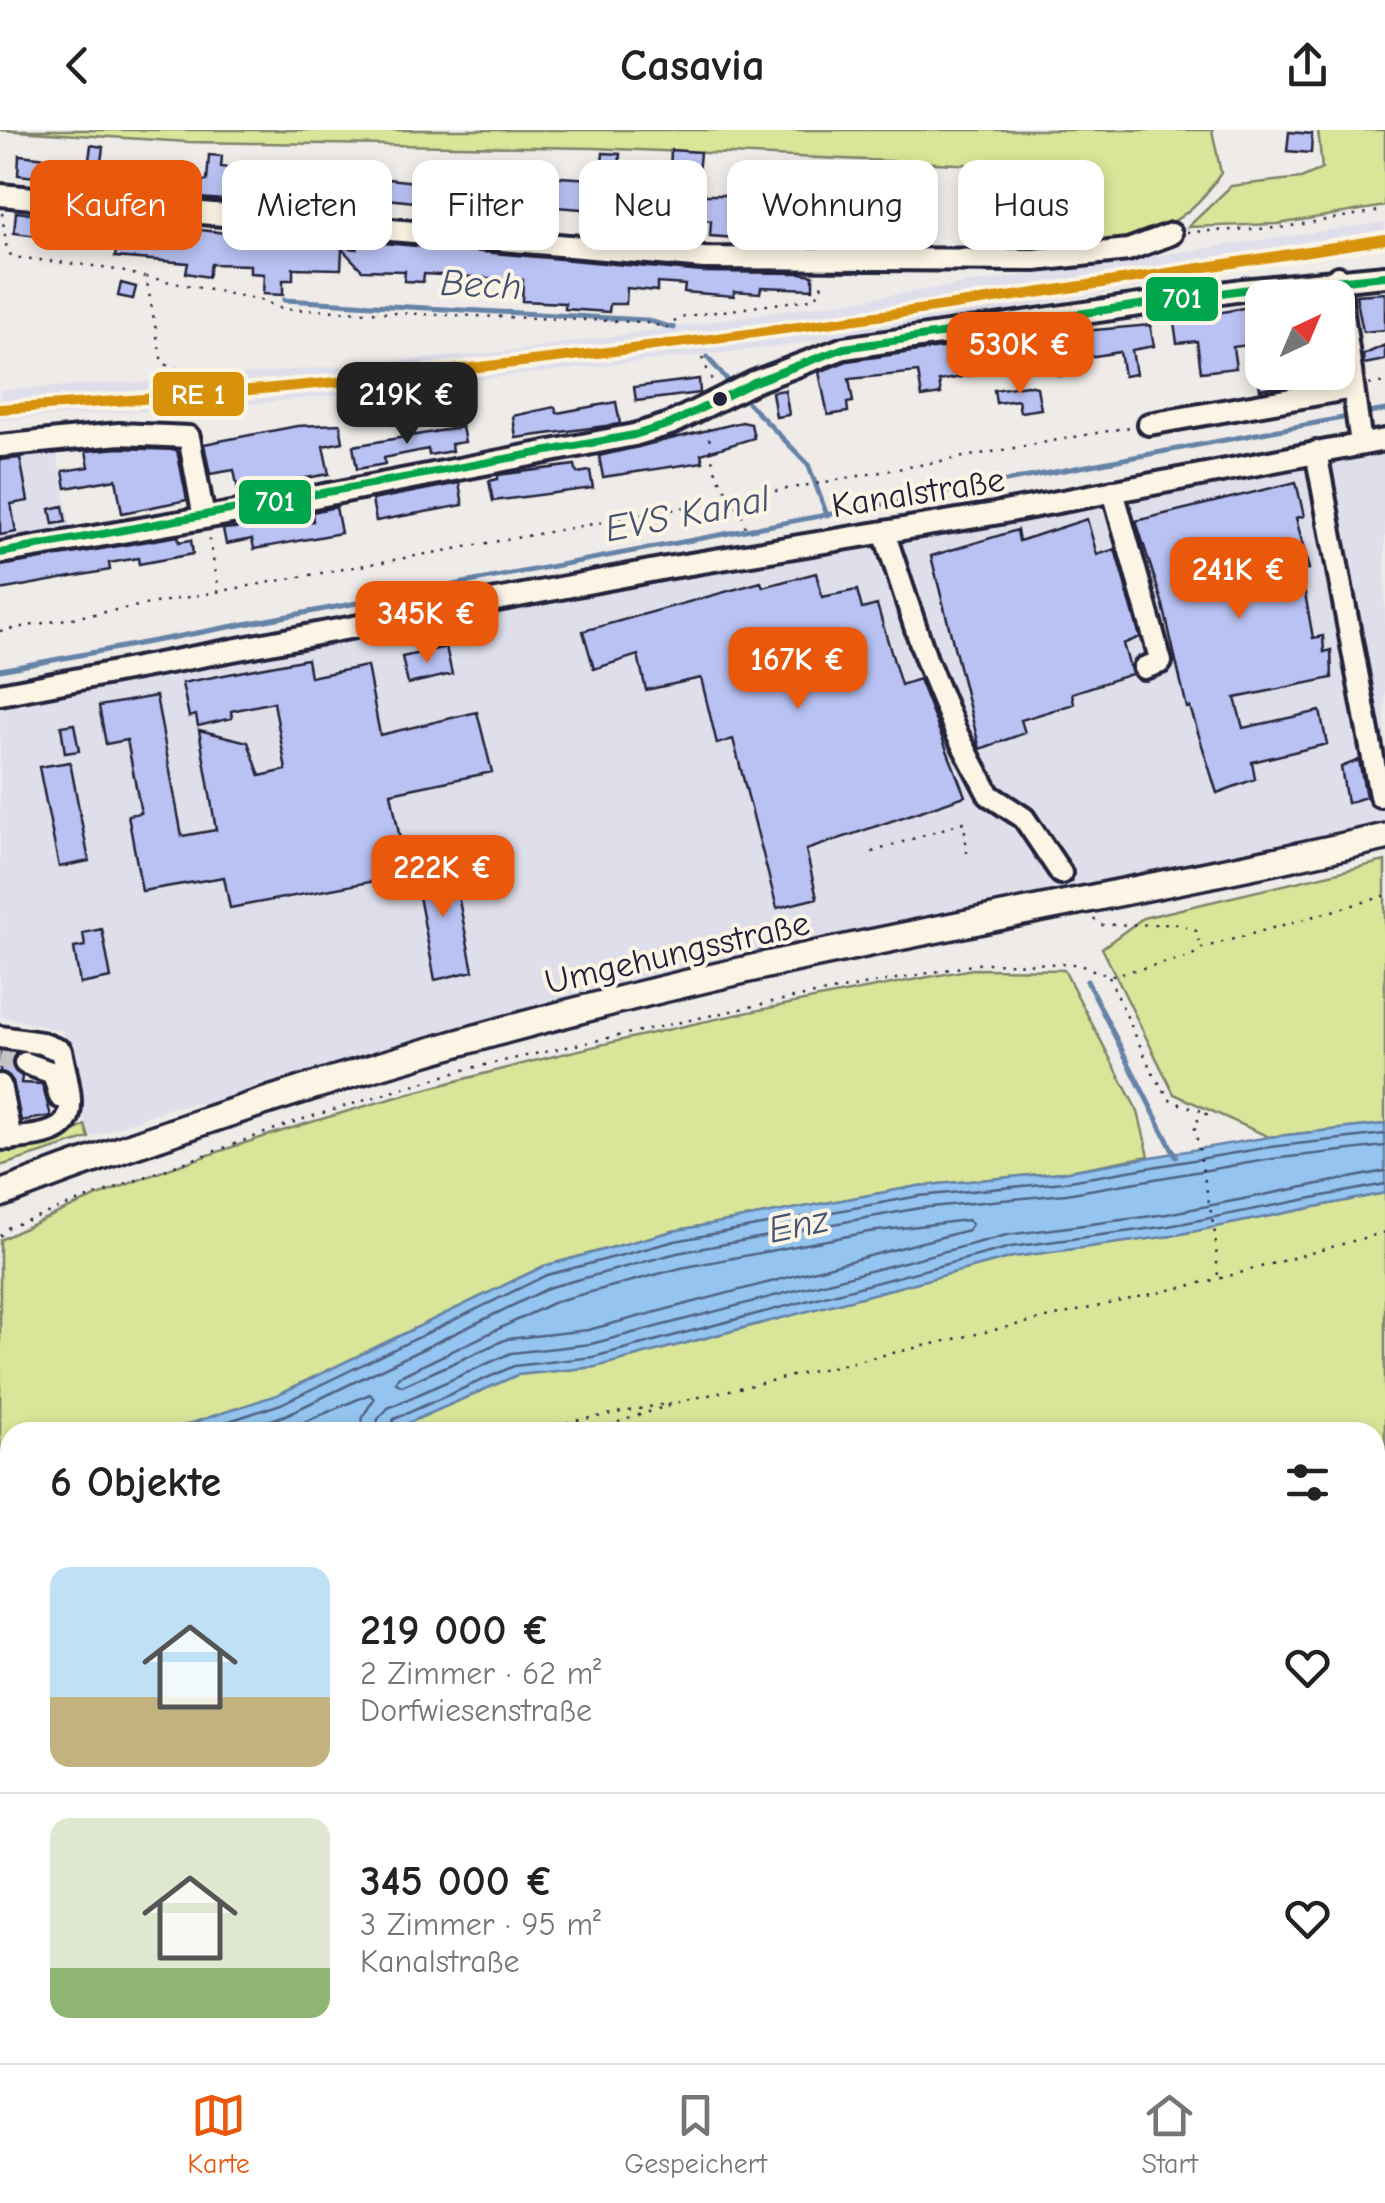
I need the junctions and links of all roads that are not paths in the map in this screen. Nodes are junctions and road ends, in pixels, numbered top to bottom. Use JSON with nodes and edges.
{"nodes":[{"id":1,"x":0,"y":196,"type":"edge"},
{"id":2,"x":1171,"y":234,"type":"road end"},
{"id":3,"x":1385,"y":276,"type":"edge"},
{"id":4,"x":1338,"y":277,"type":"junction"},
{"id":5,"x":1354,"y":392,"type":"junction"},
{"id":6,"x":1149,"y":424,"type":"road end"},
{"id":7,"x":1361,"y":440,"type":"junction"},
{"id":8,"x":1385,"y":440,"type":"edge"},
{"id":9,"x":0,"y":446,"type":"edge"},
{"id":10,"x":1316,"y":452,"type":"junction"},
{"id":11,"x":1113,"y":491,"type":"junction"},
{"id":12,"x":204,"y":518,"type":"junction"},
{"id":13,"x":884,"y":532,"type":"junction"},
{"id":14,"x":0,"y":553,"type":"edge"},
{"id":15,"x":1144,"y":668,"type":"dead end"},
{"id":16,"x":0,"y":694,"type":"edge"},
{"id":17,"x":1380,"y":796,"type":"dead end"},
{"id":18,"x":1385,"y":837,"type":"edge"},
{"id":19,"x":1061,"y":873,"type":"dead end"},
{"id":20,"x":0,"y":1036,"type":"edge"},
{"id":21,"x":25,"y":1063,"type":"tunnel mouth"},
{"id":22,"x":0,"y":1085,"type":"edge"},
{"id":23,"x":67,"y":1123,"type":"junction"},
{"id":24,"x":5,"y":1139,"type":"edge"},
{"id":25,"x":80,"y":1164,"type":"junction"},
{"id":26,"x":0,"y":1174,"type":"edge"},
{"id":27,"x":0,"y":1194,"type":"edge"}],
"edges":[{"from":1,"to":2,"type":"street"},
{"from":3,"to":4,"type":"street"},
{"from":4,"to":5,"type":"street"},
{"from":4,"to":12,"type":"street"},
{"from":5,"to":6,"type":"street"},
{"from":5,"to":7,"type":"street"},
{"from":7,"to":8,"type":"street","name":"Kanalstraße"},
{"from":7,"to":10,"type":"street","name":"Kanalstraße"},
{"from":9,"to":12,"type":"street"},
{"from":10,"to":11,"type":"street","name":"Kanalstraße"},
{"from":10,"to":17,"type":"street"},
{"from":11,"to":13,"type":"street","name":"Kanalstraße"},
{"from":11,"to":15,"type":"street"},
{"from":12,"to":14,"type":"street"},
{"from":13,"to":16,"type":"street","name":"Kanalstraße"},
{"from":13,"to":19,"type":"street"},
{"from":18,"to":25,"type":"main road","name":"Umgehungsstraße"},
{"from":20,"to":23,"type":"street"},
{"from":21,"to":23,"type":"street"},
{"from":22,"to":24,"type":"street"},
{"from":23,"to":24,"type":"street"},
{"from":25,"to":26,"type":"main road"},
{"from":25,"to":27,"type":"main road","name":"Umgehungsstraße"}]}
